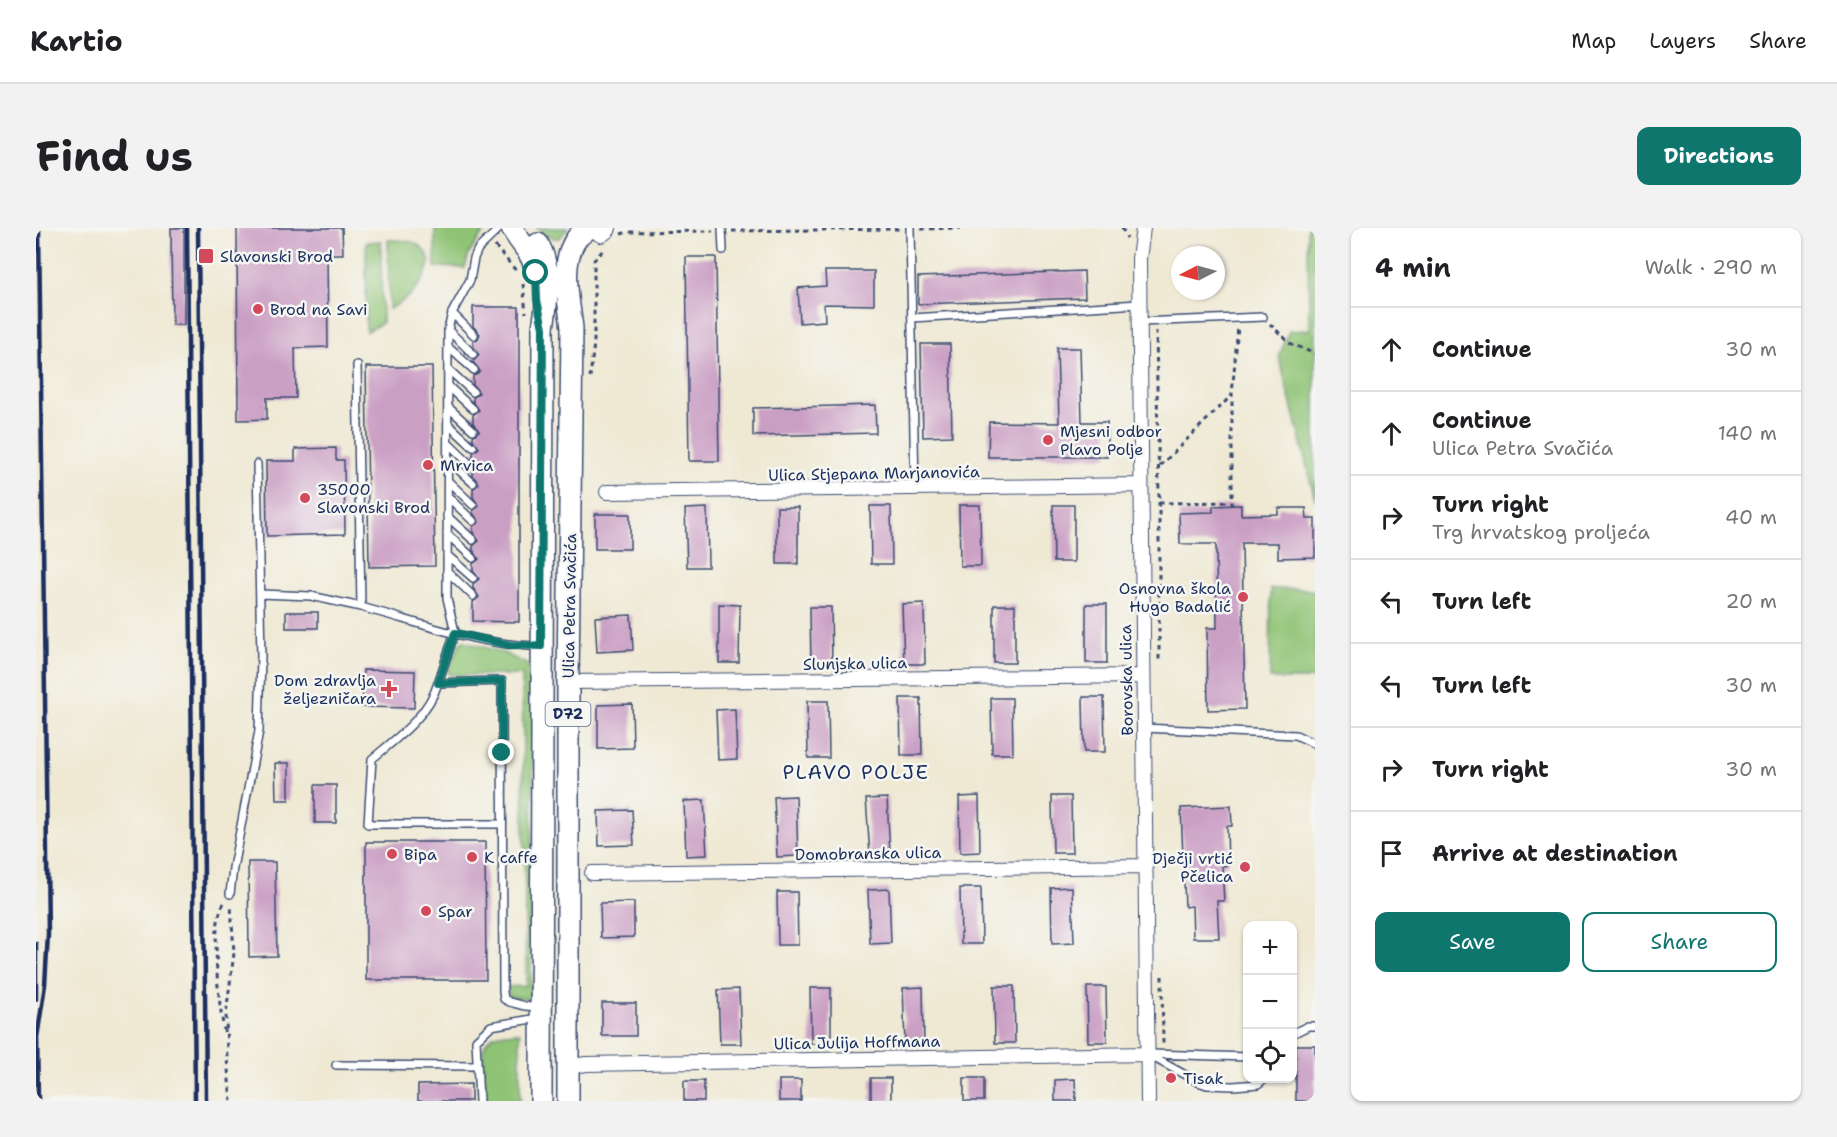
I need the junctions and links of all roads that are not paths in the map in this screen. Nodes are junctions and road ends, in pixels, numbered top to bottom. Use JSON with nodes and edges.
{"nodes":[{"id":1,"x":500,"y":228,"type":"edge"},
{"id":2,"x":512,"y":228,"type":"edge"},
{"id":3,"x":1132,"y":228,"type":"edge"},
{"id":4,"x":1143,"y":228,"type":"edge"},
{"id":5,"x":906,"y":229,"type":"edge"},
{"id":6,"x":723,"y":230,"type":"edge"},
{"id":7,"x":531,"y":236,"type":"edge"},
{"id":8,"x":592,"y":236,"type":"edge"},
{"id":9,"x":723,"y":250,"type":"dead end"},
{"id":10,"x":1139,"y":259,"type":"junction"},
{"id":11,"x":1139,"y":304,"type":"junction"},
{"id":12,"x":452,"y":313,"type":"junction"},
{"id":13,"x":1263,"y":317,"type":"road end"},
{"id":14,"x":912,"y":318,"type":"junction"},
{"id":15,"x":1139,"y":322,"type":"junction"},
{"id":16,"x":543,"y":328,"type":"junction"},
{"id":17,"x":448,"y":330,"type":"junction"},
{"id":18,"x":474,"y":335,"type":"dead end"},
{"id":19,"x":448,"y":347,"type":"junction"},
{"id":20,"x":473,"y":354,"type":"dead end"},
{"id":21,"x":357,"y":365,"type":"dead end"},
{"id":22,"x":448,"y":369,"type":"junction"},
{"id":23,"x":474,"y":370,"type":"dead end"},
{"id":24,"x":448,"y":386,"type":"junction"},
{"id":25,"x":474,"y":392,"type":"dead end"},
{"id":26,"x":448,"y":407,"type":"junction"},
{"id":27,"x":473,"y":409,"type":"dead end"},
{"id":28,"x":448,"y":424,"type":"junction"},
{"id":29,"x":473,"y":430,"type":"dead end"},
{"id":30,"x":448,"y":443,"type":"junction"},
{"id":31,"x":473,"y":447,"type":"dead end"},
{"id":32,"x":448,"y":460,"type":"junction"},
{"id":33,"x":257,"y":464,"type":"dead end"},
{"id":34,"x":473,"y":466,"type":"dead end"},
{"id":35,"x":448,"y":481,"type":"junction"},
{"id":36,"x":473,"y":483,"type":"dead end"},
{"id":37,"x":1141,"y":485,"type":"junction"},
{"id":38,"x":915,"y":489,"type":"junction"},
{"id":39,"x":607,"y":492,"type":"dead end"},
{"id":40,"x":448,"y":497,"type":"junction"},
{"id":41,"x":473,"y":505,"type":"dead end"},
{"id":42,"x":447,"y":516,"type":"junction"},
{"id":43,"x":473,"y":521,"type":"dead end"},
{"id":44,"x":447,"y":534,"type":"junction"},
{"id":45,"x":473,"y":540,"type":"dead end"},
{"id":46,"x":447,"y":555,"type":"junction"},
{"id":47,"x":473,"y":558,"type":"dead end"},
{"id":48,"x":447,"y":572,"type":"junction"},
{"id":49,"x":473,"y":578,"type":"dead end"},
{"id":50,"x":260,"y":594,"type":"junction"},
{"id":51,"x":473,"y":596,"type":"dead end"},
{"id":52,"x":361,"y":608,"type":"junction"},
{"id":53,"x":455,"y":633,"type":"junction"},
{"id":54,"x":541,"y":646,"type":"junction"},
{"id":55,"x":1143,"y":676,"type":"junction"},
{"id":56,"x":568,"y":682,"type":"junction"},
{"id":57,"x":438,"y":683,"type":"junction"},
{"id":58,"x":1143,"y":728,"type":"junction"},
{"id":59,"x":1315,"y":744,"type":"edge"},
{"id":60,"x":502,"y":824,"type":"junction"},
{"id":61,"x":1145,"y":867,"type":"junction"},
{"id":62,"x":592,"y":873,"type":"dead end"},
{"id":63,"x":230,"y":894,"type":"road end"},
{"id":64,"x":541,"y":1012,"type":"junction"},
{"id":65,"x":1315,"y":1026,"type":"edge"},
{"id":66,"x":1297,"y":1032,"type":"edge"},
{"id":67,"x":1147,"y":1054,"type":"junction"},
{"id":68,"x":1243,"y":1058,"type":"edge"},
{"id":69,"x":336,"y":1065,"type":"dead end"},
{"id":70,"x":477,"y":1066,"type":"junction"},
{"id":71,"x":568,"y":1067,"type":"junction"},
{"id":72,"x":1259,"y":1083,"type":"edge"},
{"id":73,"x":479,"y":1101,"type":"edge"},
{"id":74,"x":541,"y":1101,"type":"edge"},
{"id":75,"x":568,"y":1101,"type":"edge"},
{"id":76,"x":1148,"y":1101,"type":"edge"}],
"edges":[{"from":1,"to":12,"type":"lane"},
{"from":2,"to":16,"type":"main road","number":"D72"},
{"from":3,"to":10,"type":"street","name":"Borovska ulica"},
{"from":4,"to":10,"type":"street","name":"Borovska ulica"},
{"from":5,"to":14,"type":"lane"},
{"from":6,"to":9,"type":"lane"},
{"from":7,"to":8,"type":"main road","number":"D72"},
{"from":7,"to":16,"type":"main road","number":"D72"},
{"from":8,"to":56,"type":"main road","name":"Ulica Petra Svačića","number":"D72"},
{"from":10,"to":11,"type":"street","name":"Borovska ulica"},
{"from":11,"to":14,"type":"lane"},
{"from":11,"to":15,"type":"street","name":"Borovska ulica"},
{"from":12,"to":17,"type":"lane"},
{"from":12,"to":18,"type":"lane"},
{"from":13,"to":15,"type":"lane"},
{"from":14,"to":38,"type":"lane"},
{"from":15,"to":37,"type":"street","name":"Borovska ulica"},
{"from":16,"to":54,"type":"main road","name":"Ulica Petra Svačića","number":"D72"},
{"from":17,"to":19,"type":"lane"},
{"from":17,"to":20,"type":"lane"},
{"from":19,"to":22,"type":"lane"},
{"from":19,"to":23,"type":"lane"},
{"from":21,"to":52,"type":"lane"},
{"from":22,"to":24,"type":"lane"},
{"from":22,"to":25,"type":"lane"},
{"from":24,"to":26,"type":"lane"},
{"from":24,"to":27,"type":"lane"},
{"from":26,"to":28,"type":"lane"},
{"from":26,"to":29,"type":"lane"},
{"from":28,"to":30,"type":"lane"},
{"from":28,"to":31,"type":"lane"},
{"from":30,"to":32,"type":"lane"},
{"from":30,"to":34,"type":"lane"},
{"from":32,"to":35,"type":"lane"},
{"from":32,"to":36,"type":"lane"},
{"from":33,"to":50,"type":"lane"},
{"from":35,"to":40,"type":"lane"},
{"from":35,"to":41,"type":"lane"},
{"from":37,"to":38,"type":"street","name":"Ulica Stjepana Marjanovića"},
{"from":37,"to":55,"type":"street","name":"Borovska ulica"},
{"from":38,"to":39,"type":"street","name":"Ulica Stjepana Marjanovića"},
{"from":40,"to":42,"type":"lane"},
{"from":40,"to":43,"type":"lane"},
{"from":42,"to":44,"type":"lane"},
{"from":42,"to":45,"type":"lane"},
{"from":44,"to":46,"type":"lane"},
{"from":44,"to":47,"type":"lane"},
{"from":46,"to":48,"type":"lane"},
{"from":46,"to":49,"type":"lane"},
{"from":48,"to":51,"type":"lane"},
{"from":48,"to":53,"type":"lane"},
{"from":50,"to":52,"type":"lane"},
{"from":50,"to":63,"type":"lane"},
{"from":52,"to":53,"type":"lane"},
{"from":53,"to":54,"type":"lane"},
{"from":53,"to":57,"type":"lane"},
{"from":54,"to":64,"type":"main road","name":"Ulica Petra Svačića","number":"D72"},
{"from":55,"to":56,"type":"street","name":"Slunjska ulica"},
{"from":55,"to":58,"type":"street","name":"Borovska ulica"},
{"from":56,"to":71,"type":"main road","name":"Ulica Petra Svačića","number":"D72"},
{"from":57,"to":60,"type":"lane"},
{"from":57,"to":60,"type":"lane"},
{"from":58,"to":59,"type":"lane"},
{"from":58,"to":61,"type":"street","name":"Borovska ulica"},
{"from":60,"to":64,"type":"lane"},
{"from":61,"to":62,"type":"street","name":"Domobranska ulica"},
{"from":61,"to":67,"type":"street","name":"Borovska ulica"},
{"from":64,"to":70,"type":"lane"},
{"from":64,"to":74,"type":"main road","name":"Ulica Petra Svačića","number":"D72"},
{"from":65,"to":66,"type":"lane"},
{"from":67,"to":68,"type":"lane"},
{"from":67,"to":71,"type":"street","name":"Ulica Julija Hoffmana"},
{"from":67,"to":72,"type":"lane"},
{"from":67,"to":76,"type":"street","name":"Borovska ulica"},
{"from":69,"to":70,"type":"lane"},
{"from":70,"to":73,"type":"lane"},
{"from":71,"to":75,"type":"main road","name":"Ulica Petra Svačića","number":"D72"}]}
